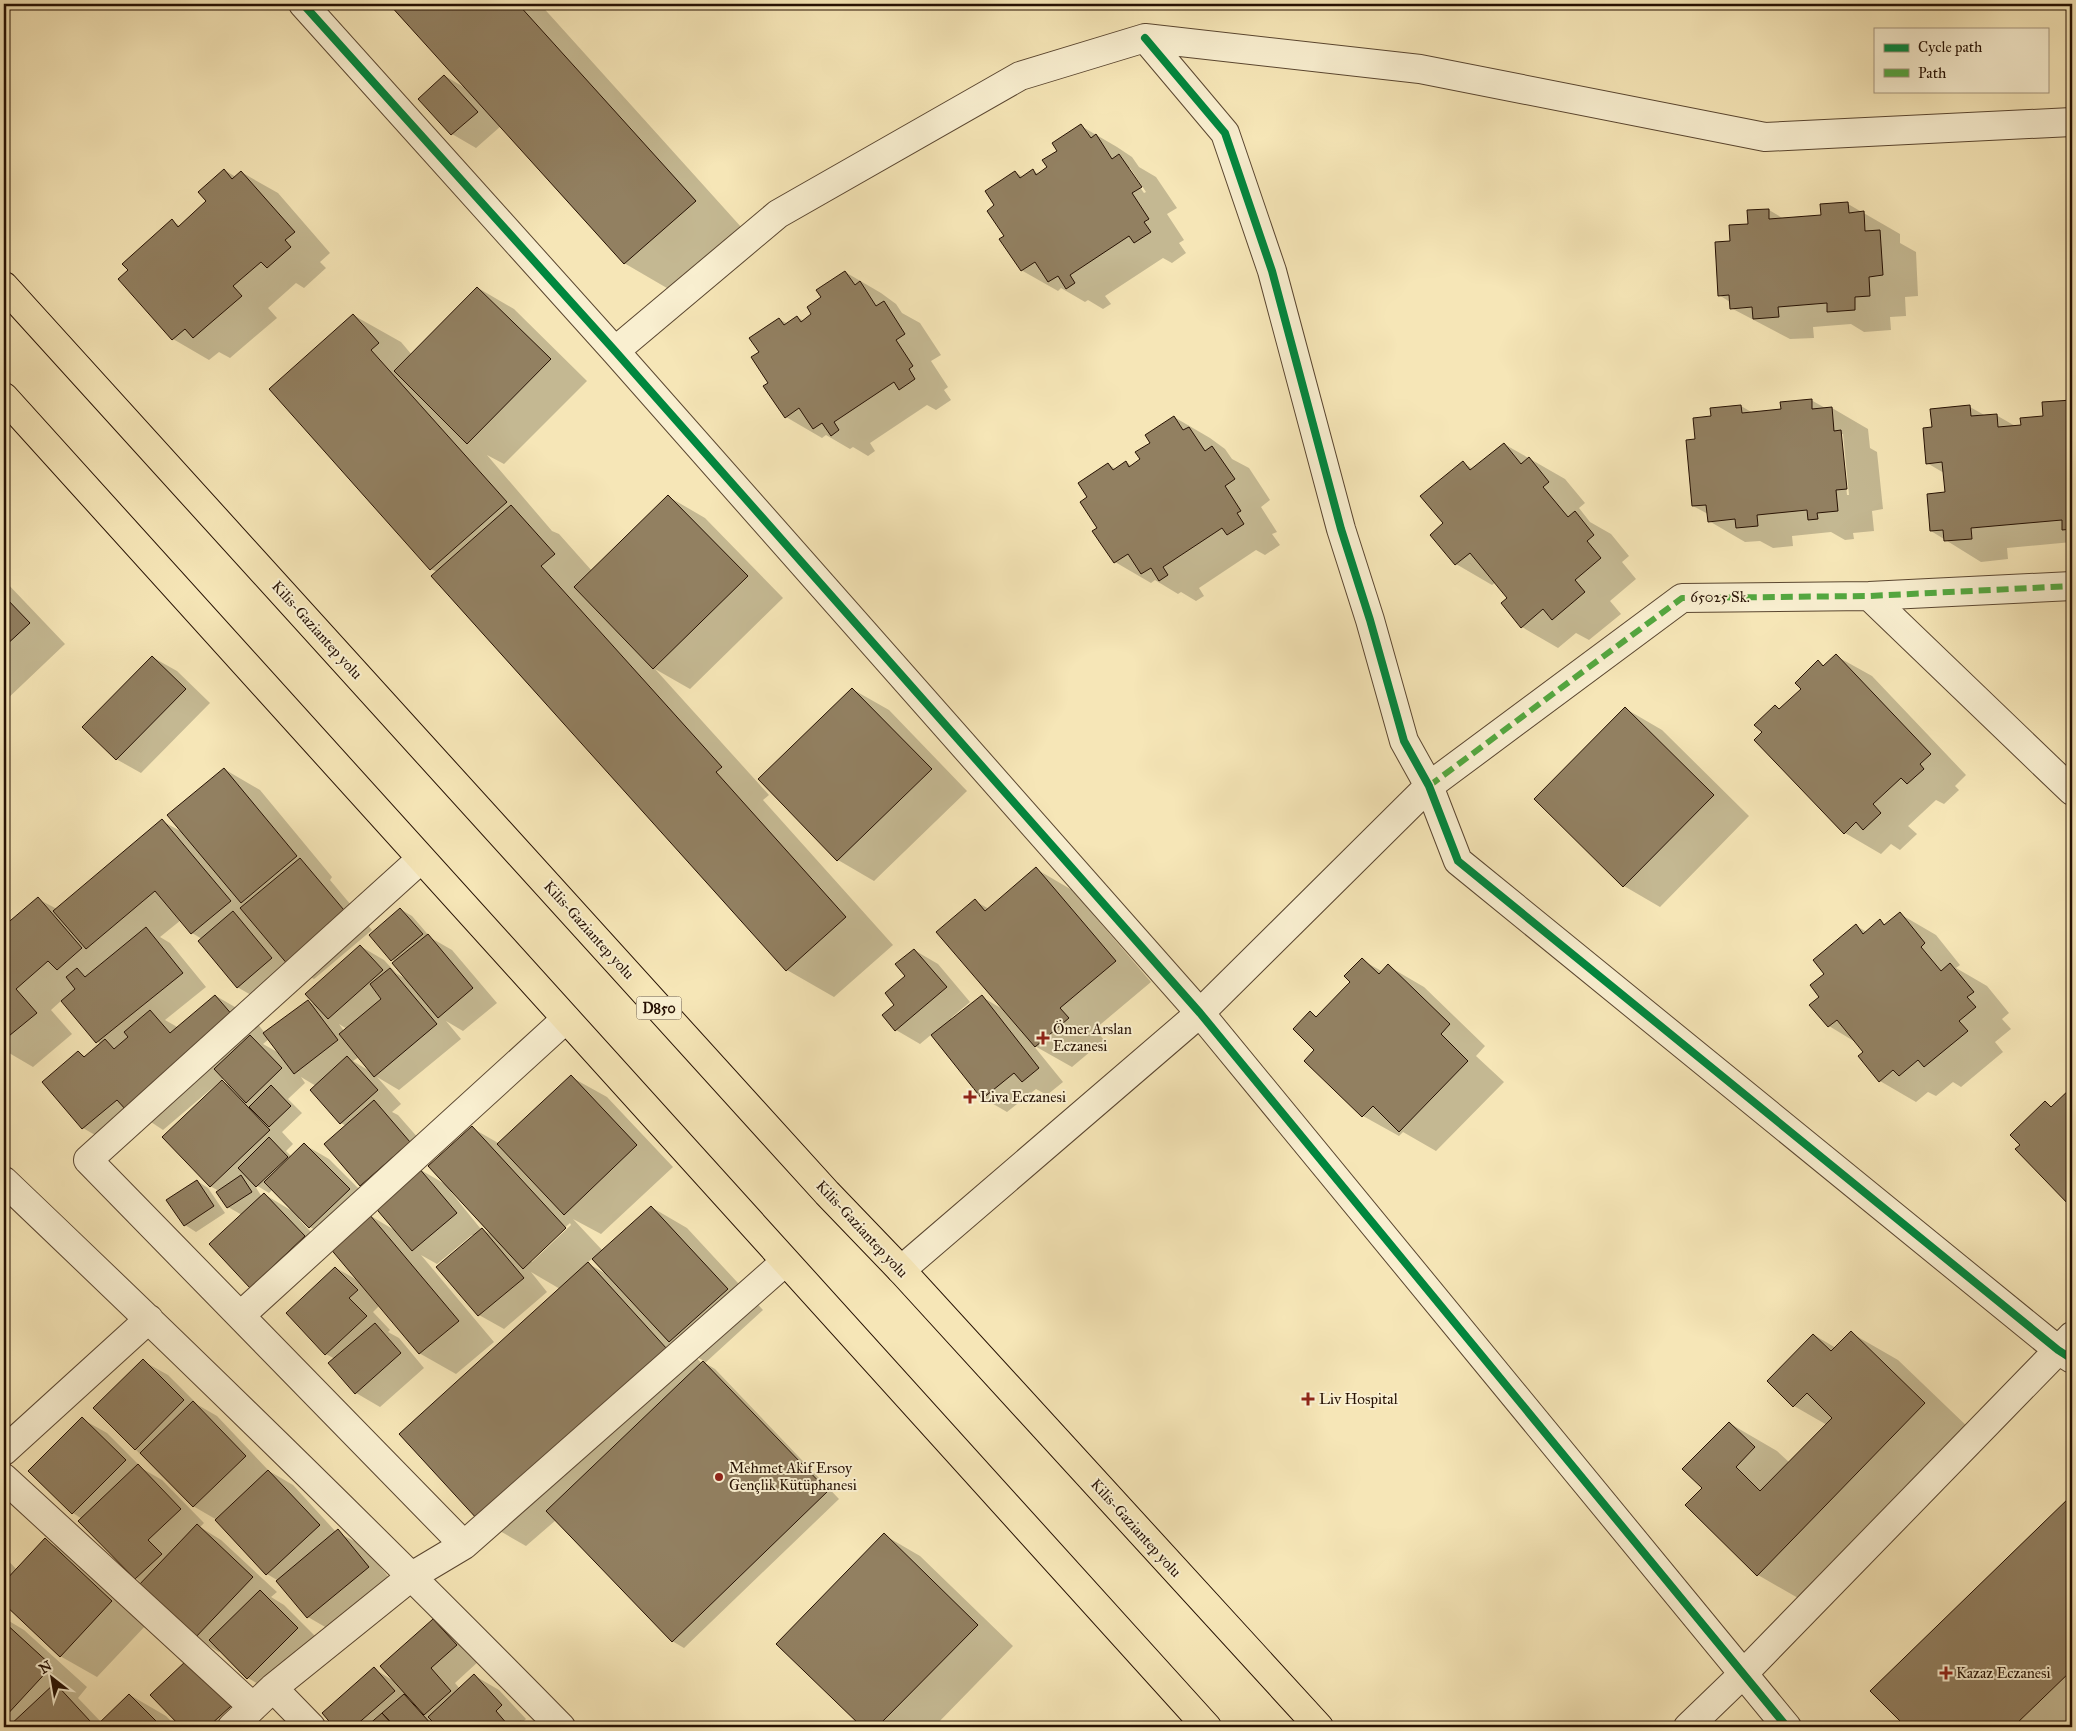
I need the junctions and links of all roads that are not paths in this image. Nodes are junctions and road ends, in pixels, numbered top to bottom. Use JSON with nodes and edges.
{"nodes":[{"id":1,"x":303,"y":4,"type":"edge"},
{"id":2,"x":1145,"y":38,"type":"junction"},
{"id":3,"x":2072,"y":122,"type":"edge"},
{"id":4,"x":4,"y":286,"type":"edge"},
{"id":5,"x":615,"y":351,"type":"junction"},
{"id":6,"x":4,"y":398,"type":"edge"},
{"id":7,"x":2072,"y":586,"type":"edge"},
{"id":8,"x":1869,"y":596,"type":"junction"},
{"id":9,"x":1429,"y":786,"type":"junction"},
{"id":10,"x":2072,"y":791,"type":"edge"},
{"id":11,"x":421,"y":859,"type":"junction"},
{"id":12,"x":1200,"y":1013,"type":"junction"},
{"id":13,"x":566,"y":1019,"type":"junction"},
{"id":14,"x":4,"y":1182,"type":"edge"},
{"id":15,"x":785,"y":1262,"type":"junction"},
{"id":16,"x":900,"y":1270,"type":"junction"},
{"id":17,"x":241,"y":1315,"type":"junction"},
{"id":18,"x":148,"y":1319,"type":"junction"},
{"id":19,"x":2067,"y":1348,"type":"edge"},
{"id":20,"x":4,"y":1451,"type":"edge"},
{"id":21,"x":4,"y":1478,"type":"edge"},
{"id":22,"x":464,"y":1544,"type":"junction"},
{"id":23,"x":412,"y":1576,"type":"junction"},
{"id":24,"x":1743,"y":1674,"type":"junction"},
{"id":25,"x":272,"y":1688,"type":"junction"},
{"id":26,"x":253,"y":1707,"type":"junction"},
{"id":27,"x":232,"y":1727,"type":"edge"},
{"id":28,"x":311,"y":1727,"type":"edge"},
{"id":29,"x":561,"y":1727,"type":"edge"},
{"id":30,"x":1207,"y":1727,"type":"edge"},
{"id":31,"x":1319,"y":1727,"type":"edge"},
{"id":32,"x":1688,"y":1727,"type":"edge"},
{"id":33,"x":1788,"y":1727,"type":"edge"}],
"edges":[{"from":1,"to":5,"type":"street"},
{"from":2,"to":3,"type":"street"},
{"from":2,"to":5,"type":"street"},
{"from":2,"to":9,"type":"street"},
{"from":4,"to":16,"type":"highway","name":"Kilis-Gaziantep yolu","number":"D850"},
{"from":5,"to":12,"type":"street"},
{"from":6,"to":11,"type":"highway"},
{"from":7,"to":8,"type":"street","name":"65025 Sk."},
{"from":8,"to":9,"type":"street","name":"65025 Sk."},
{"from":8,"to":10,"type":"street"},
{"from":9,"to":12,"type":"street","name":"65025 Sk."},
{"from":9,"to":19,"type":"street"},
{"from":11,"to":13,"type":"highway"},
{"from":11,"to":17,"type":"street"},
{"from":12,"to":16,"type":"street","name":"65025 Sk."},
{"from":12,"to":24,"type":"street"},
{"from":13,"to":15,"type":"highway"},
{"from":13,"to":17,"type":"street"},
{"from":14,"to":18,"type":"street"},
{"from":15,"to":22,"type":"street"},
{"from":15,"to":30,"type":"highway"},
{"from":16,"to":31,"type":"highway","name":"Kilis-Gaziantep yolu","number":"D850"},
{"from":17,"to":22,"type":"street"},
{"from":18,"to":20,"type":"street"},
{"from":18,"to":23,"type":"street"},
{"from":19,"to":24,"type":"street"},
{"from":21,"to":26,"type":"street"},
{"from":22,"to":23,"type":"street"},
{"from":23,"to":25,"type":"street"},
{"from":23,"to":29,"type":"street"},
{"from":24,"to":32,"type":"street"},
{"from":24,"to":33,"type":"street"},
{"from":25,"to":26,"type":"street"},
{"from":25,"to":28,"type":"street"},
{"from":26,"to":27,"type":"street"}]}
